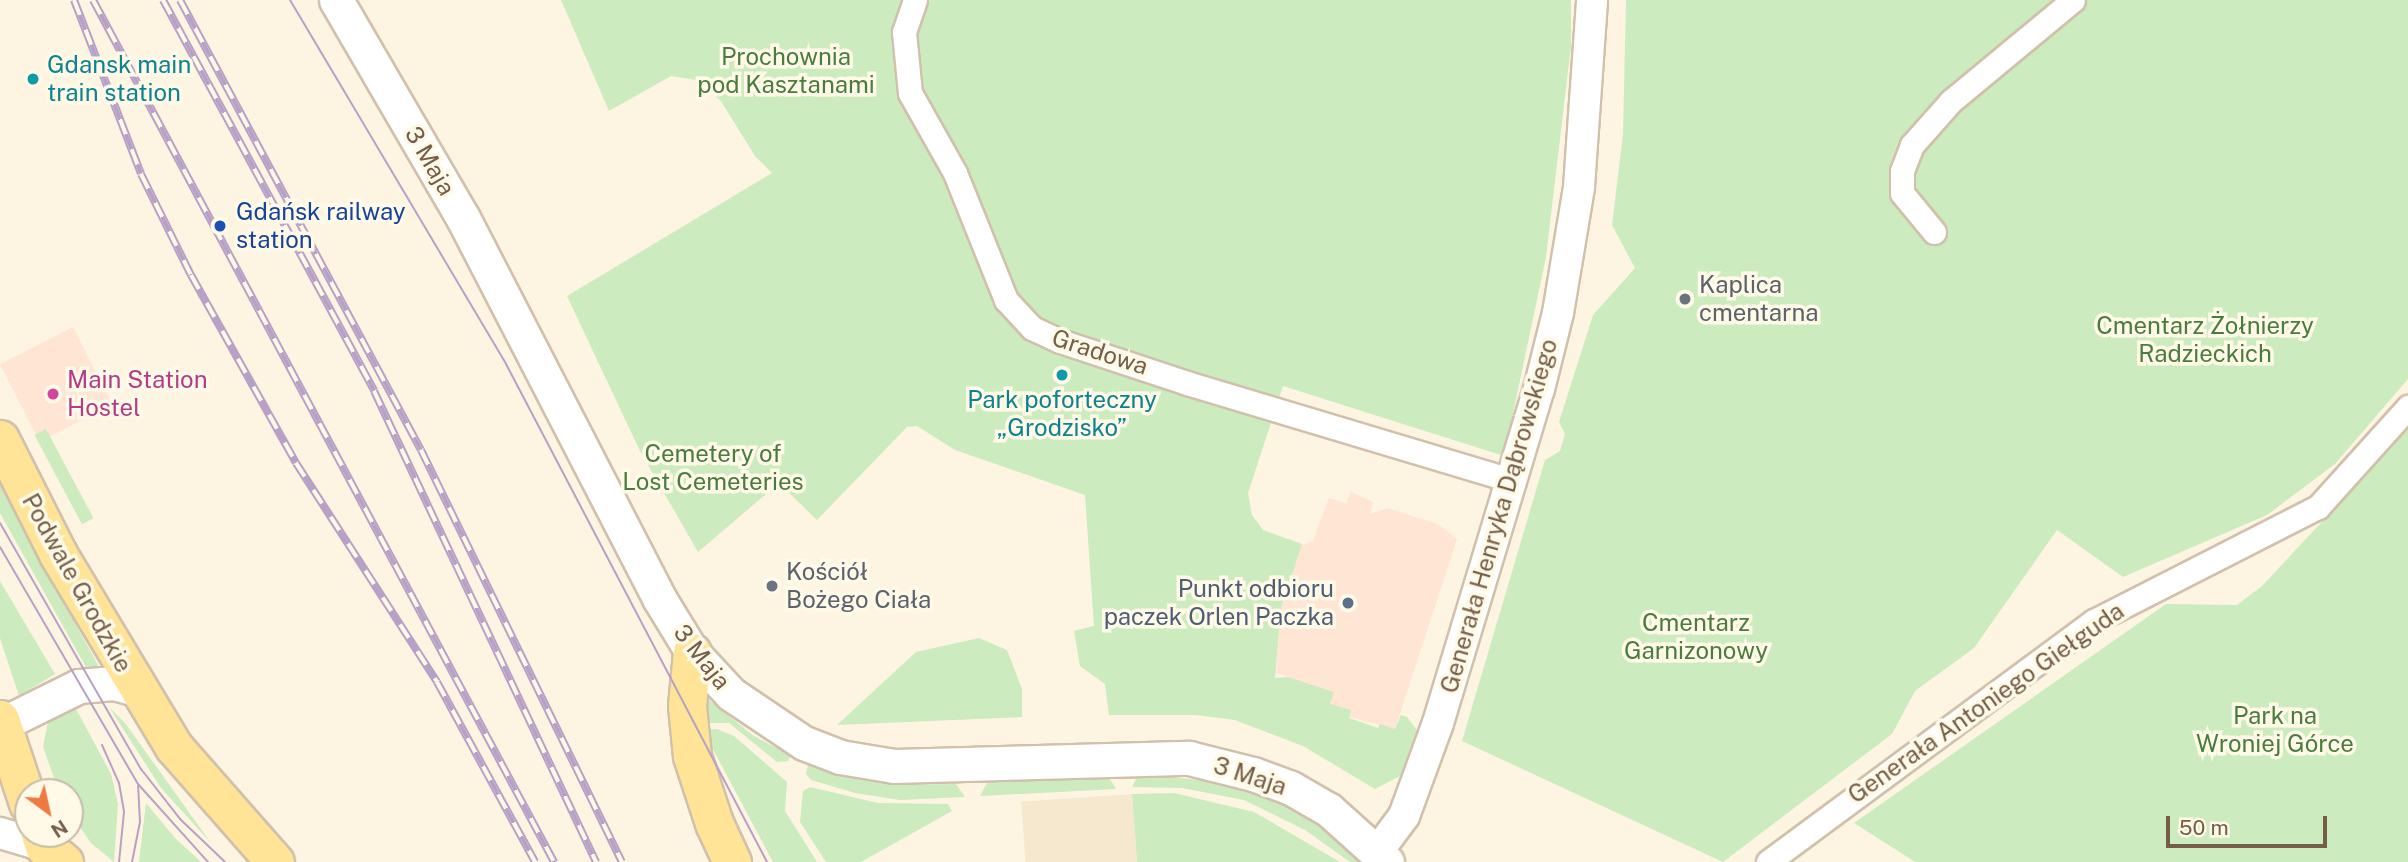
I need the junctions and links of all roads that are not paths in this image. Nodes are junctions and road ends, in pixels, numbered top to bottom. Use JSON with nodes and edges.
{"nodes":[{"id":1,"x":336,"y":0,"type":"edge"},
{"id":2,"x":915,"y":0,"type":"edge"},
{"id":3,"x":1592,"y":0,"type":"edge"},
{"id":4,"x":2073,"y":0,"type":"edge"},
{"id":5,"x":1934,"y":233,"type":"dead end"},
{"id":6,"x":2408,"y":407,"type":"edge"},
{"id":7,"x":0,"y":439,"type":"edge"},
{"id":8,"x":1514,"y":481,"type":"junction"},
{"id":9,"x":692,"y":652,"type":"junction"},
{"id":10,"x":137,"y":689,"type":"junction"},
{"id":11,"x":1,"y":723,"type":"edge"},
{"id":12,"x":20,"y":778,"type":"edge"},
{"id":13,"x":0,"y":833,"type":"edge"},
{"id":14,"x":48,"y":851,"type":"edge"},
{"id":15,"x":259,"y":856,"type":"edge"},
{"id":16,"x":1383,"y":857,"type":"edge"},
{"id":17,"x":732,"y":862,"type":"edge"},
{"id":18,"x":1768,"y":862,"type":"edge"}],
"edges":[{"from":1,"to":9,"type":"main road","name":"3 Maja"},
{"from":2,"to":8,"type":"street","name":"Gradowa"},
{"from":3,"to":8,"type":"street","name":"Generała Henryka Dąbrowskiego"},
{"from":4,"to":5,"type":"street"},
{"from":6,"to":18,"type":"street","name":"Generała Antoniego Giełguda"},
{"from":7,"to":10,"type":"main road","name":"Podwale Grodzkie"},
{"from":8,"to":16,"type":"street","name":"Generała Henryka Dąbrowskiego"},
{"from":9,"to":16,"type":"main road","name":"3 Maja"},
{"from":9,"to":17,"type":"main road"},
{"from":10,"to":11,"type":"main road","name":"Podwale Grodzkie"},
{"from":10,"to":15,"type":"main road","name":"Podwale Grodzkie"},
{"from":11,"to":12,"type":"main road","name":"Podwale Grodzkie"},
{"from":13,"to":14,"type":"street"}]}
